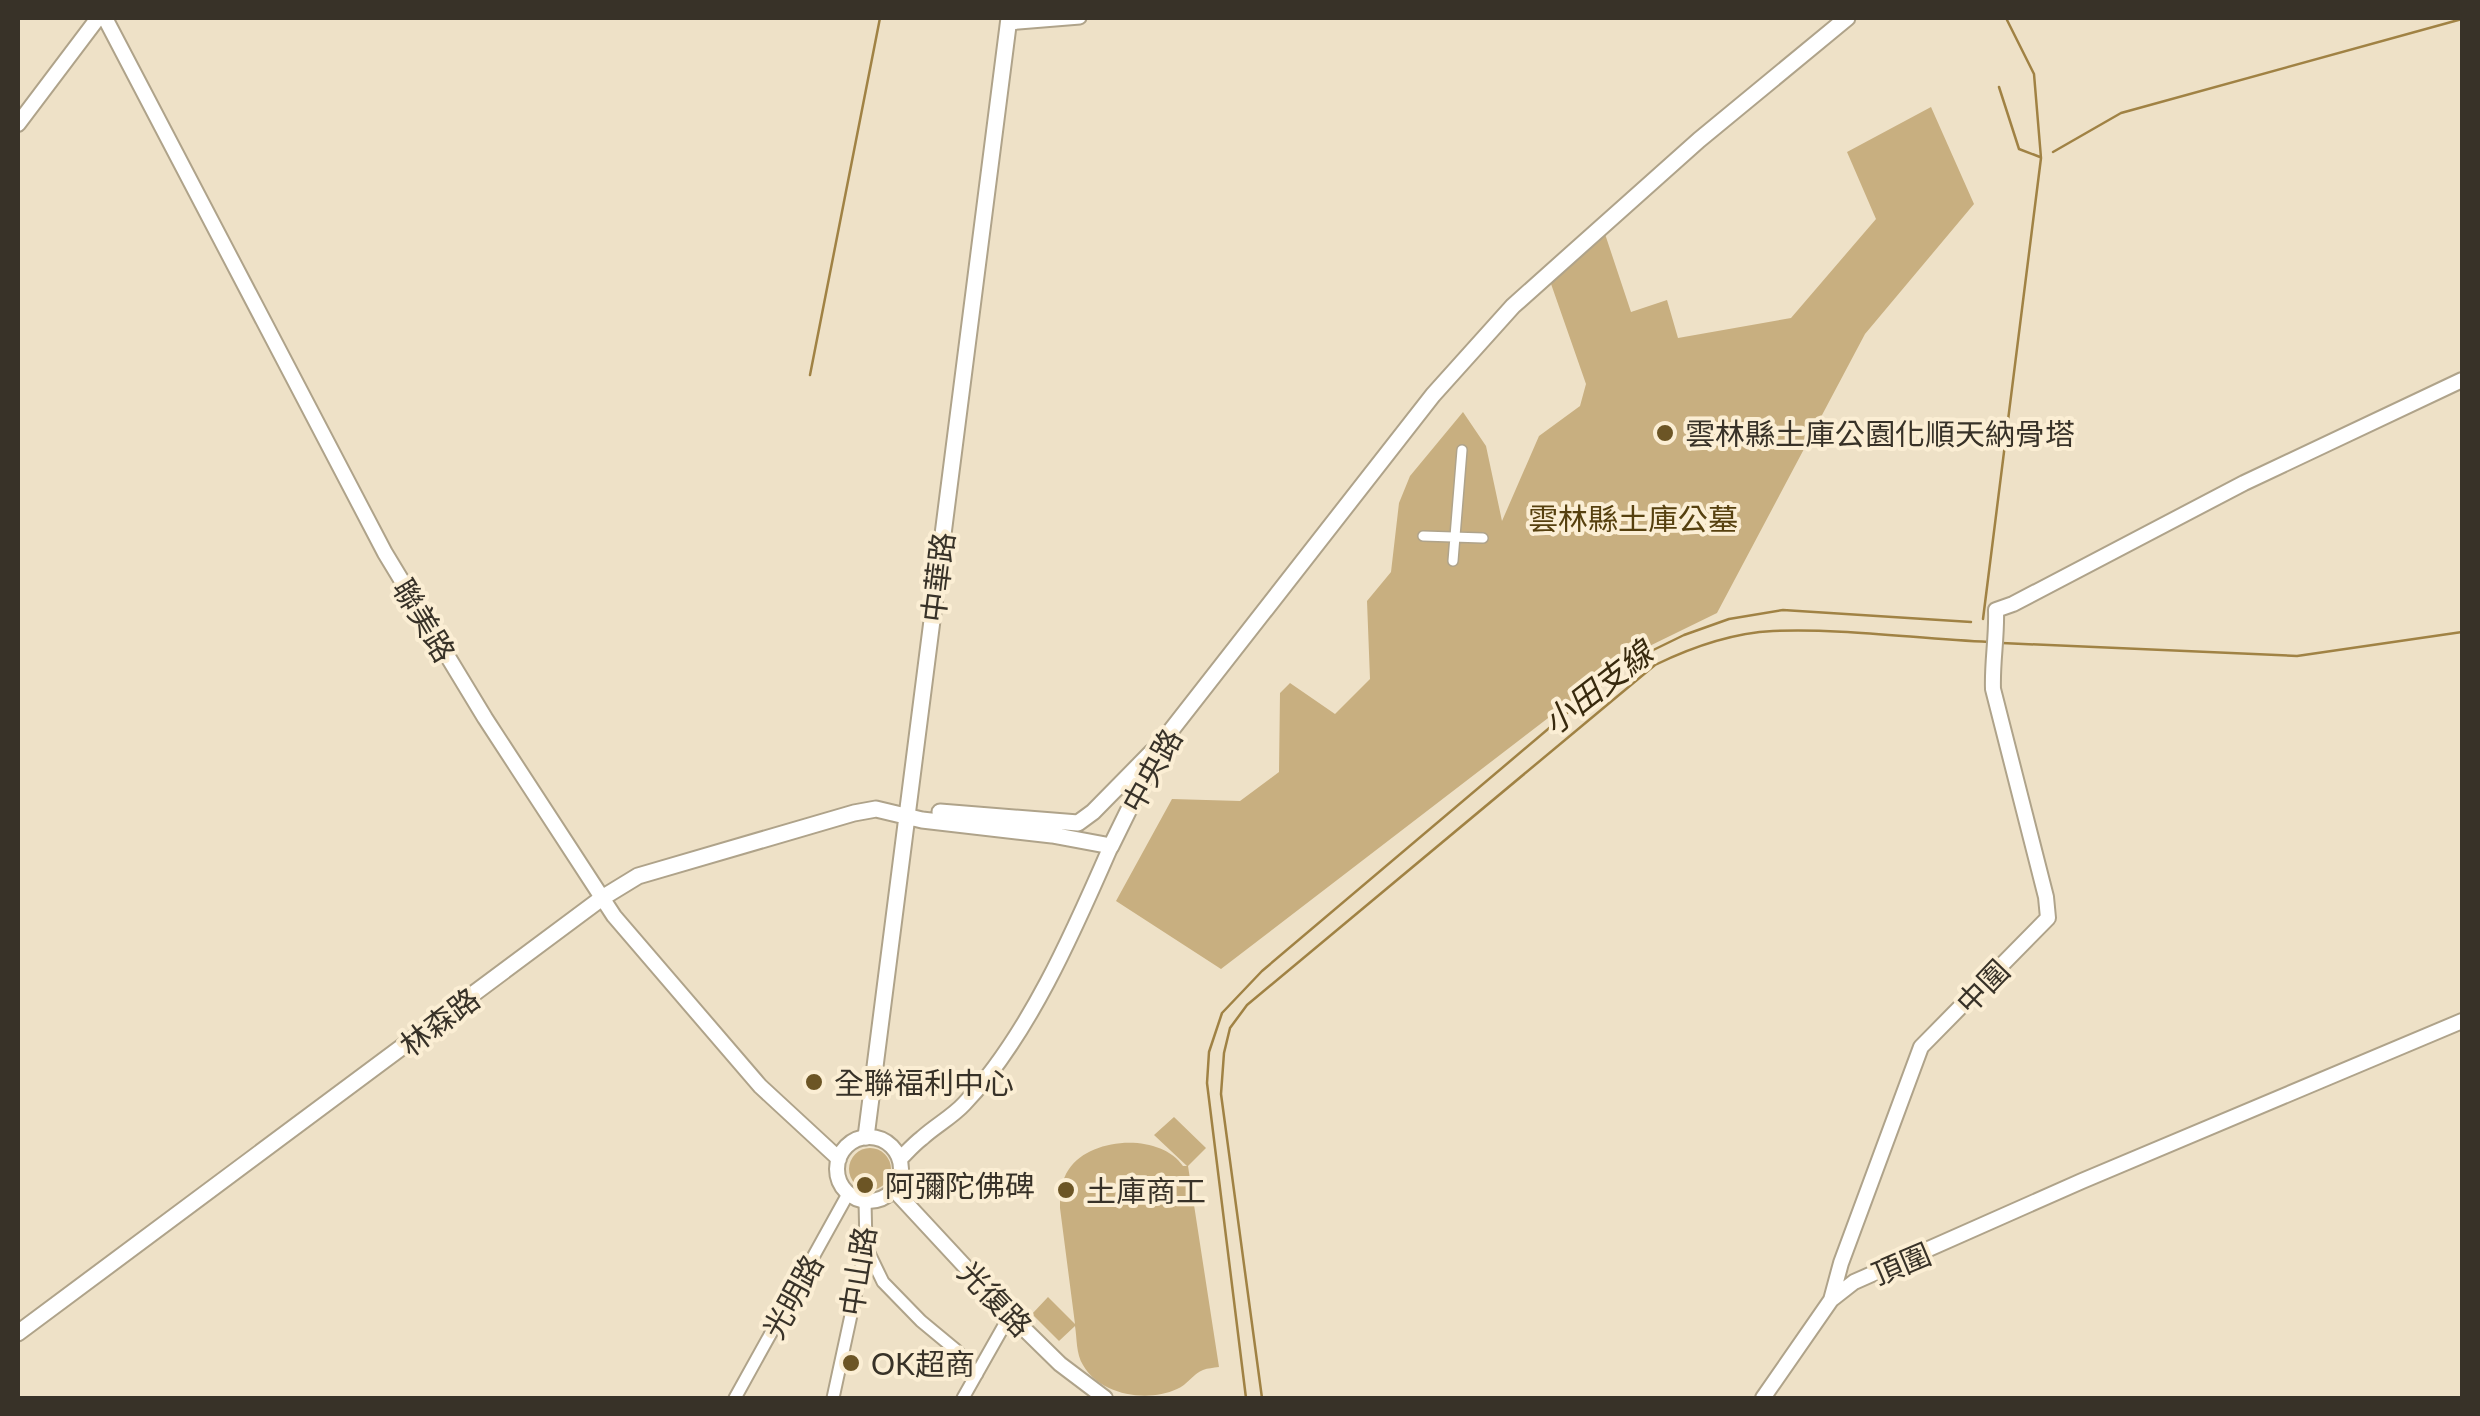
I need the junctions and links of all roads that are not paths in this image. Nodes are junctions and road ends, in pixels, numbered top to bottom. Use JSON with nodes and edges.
{"nodes":[{"id":1,"x":102,"y":18,"type":"edge"},
{"id":2,"x":1080,"y":18,"type":"edge"},
{"id":3,"x":1847,"y":18,"type":"edge"},
{"id":4,"x":1008,"y":21,"type":"edge"},
{"id":5,"x":18,"y":124,"type":"edge"},
{"id":6,"x":2462,"y":380,"type":"edge"},
{"id":7,"x":1462,"y":450,"type":"dead end"},
{"id":8,"x":1423,"y":536,"type":"dead end"},
{"id":9,"x":1455,"y":537,"type":"junction"},
{"id":10,"x":1483,"y":538,"type":"dead end"},
{"id":11,"x":1453,"y":561,"type":"dead end"},
{"id":12,"x":1162,"y":742,"type":"junction"},
{"id":13,"x":906,"y":815,"type":"junction"},
{"id":14,"x":1111,"y":846,"type":"junction"},
{"id":15,"x":602,"y":898,"type":"junction"},
{"id":16,"x":2462,"y":1021,"type":"edge"},
{"id":17,"x":866,"y":1137,"type":"junction"},
{"id":18,"x":838,"y":1159,"type":"junction"},
{"id":19,"x":900,"y":1160,"type":"junction"},
{"id":20,"x":894,"y":1190,"type":"junction"},
{"id":21,"x":848,"y":1194,"type":"junction"},
{"id":22,"x":866,"y":1201,"type":"junction"},
{"id":23,"x":866,"y":1246,"type":"junction"},
{"id":24,"x":1831,"y":1300,"type":"junction"},
{"id":25,"x":1010,"y":1315,"type":"junction"},
{"id":26,"x":18,"y":1332,"type":"edge"},
{"id":27,"x":977,"y":1374,"type":"junction"},
{"id":28,"x":735,"y":1398,"type":"edge"},
{"id":29,"x":833,"y":1398,"type":"edge"},
{"id":30,"x":963,"y":1398,"type":"edge"},
{"id":31,"x":1106,"y":1398,"type":"edge"},
{"id":32,"x":1763,"y":1398,"type":"edge"}],
"edges":[{"from":1,"to":5,"type":"street"},
{"from":1,"to":15,"type":"street","name":"聯美路"},
{"from":2,"to":4,"type":"street"},
{"from":3,"to":12,"type":"main road","name":"中央路"},
{"from":4,"to":13,"type":"main road","name":"中華路"},
{"from":6,"to":24,"type":"street","name":"中圍"},
{"from":7,"to":9,"type":"street"},
{"from":8,"to":9,"type":"street"},
{"from":9,"to":10,"type":"street"},
{"from":9,"to":11,"type":"street"},
{"from":12,"to":13,"type":"main road","name":"林森路"},
{"from":12,"to":14,"type":"main road","name":"中央路"},
{"from":13,"to":14,"type":"main road","name":"林森路"},
{"from":13,"to":15,"type":"main road","name":"林森路"},
{"from":13,"to":17,"type":"main road","name":"中華路"},
{"from":14,"to":19,"type":"street","name":"中央路"},
{"from":15,"to":18,"type":"street","name":"聯美路"},
{"from":15,"to":26,"type":"main road","name":"林森路"},
{"from":16,"to":24,"type":"street","name":"頂圍"},
{"from":17,"to":18,"type":"street"},
{"from":17,"to":19,"type":"street"},
{"from":18,"to":21,"type":"street"},
{"from":19,"to":20,"type":"street"},
{"from":20,"to":22,"type":"street"},
{"from":20,"to":25,"type":"street","name":"光復路"},
{"from":21,"to":22,"type":"street"},
{"from":21,"to":28,"type":"street","name":"光明路"},
{"from":22,"to":23,"type":"street","name":"中山路"},
{"from":23,"to":27,"type":"street"},
{"from":23,"to":29,"type":"street","name":"中山路"},
{"from":24,"to":32,"type":"street","name":"頂圍"},
{"from":25,"to":27,"type":"street"},
{"from":25,"to":31,"type":"street","name":"光復路"},
{"from":27,"to":30,"type":"street"}]}
